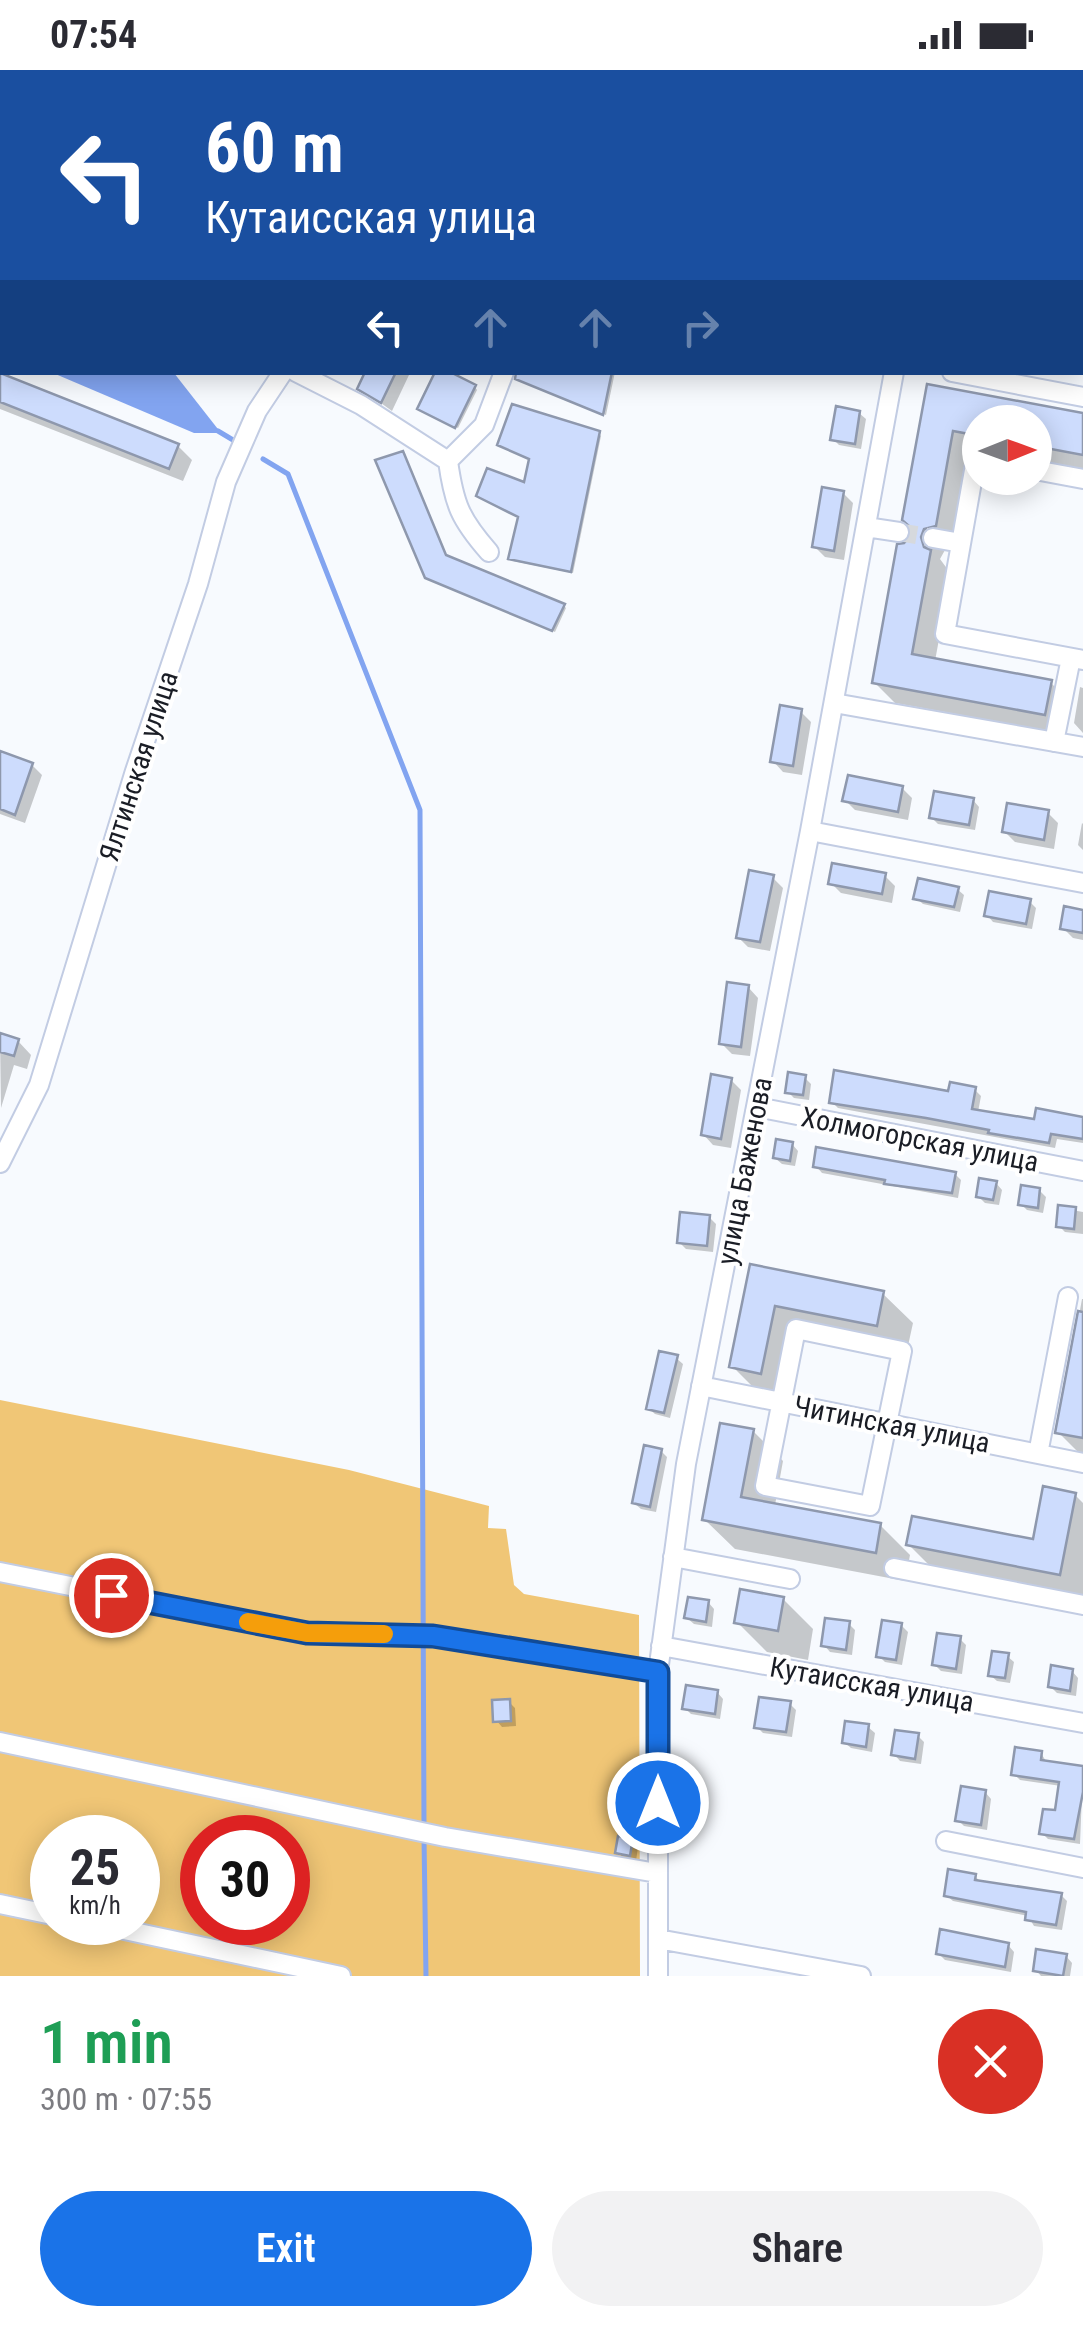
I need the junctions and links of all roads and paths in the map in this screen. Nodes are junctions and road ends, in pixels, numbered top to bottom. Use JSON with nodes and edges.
{"nodes":[{"id":1,"x":281,"y":375,"type":"edge"},
{"id":2,"x":302,"y":375,"type":"edge"},
{"id":3,"x":503,"y":375,"type":"edge"},
{"id":4,"x":893,"y":375,"type":"edge"},
{"id":5,"x":967,"y":375,"type":"edge"},
{"id":6,"x":1083,"y":398,"type":"edge"},
{"id":7,"x":448,"y":461,"type":"junction"},
{"id":8,"x":1052,"y":473,"type":"edge"},
{"id":9,"x":1083,"y":478,"type":"edge"},
{"id":10,"x":970,"y":495,"type":"edge"},
{"id":11,"x":866,"y":527,"type":"junction"},
{"id":12,"x":900,"y":532,"type":"tunnel mouth"},
{"id":13,"x":934,"y":538,"type":"tunnel mouth"},
{"id":14,"x":961,"y":544,"type":"junction"},
{"id":15,"x":489,"y":552,"type":"dead end"},
{"id":16,"x":1077,"y":659,"type":"edge"},
{"id":17,"x":834,"y":703,"type":"junction"},
{"id":18,"x":1054,"y":742,"type":"junction"},
{"id":19,"x":1083,"y":747,"type":"edge"},
{"id":20,"x":810,"y":830,"type":"junction"},
{"id":21,"x":1083,"y":883,"type":"edge"},
{"id":22,"x":757,"y":1107,"type":"junction"},
{"id":23,"x":0,"y":1163,"type":"edge"},
{"id":24,"x":1083,"y":1171,"type":"edge"},
{"id":25,"x":1068,"y":1297,"type":"dead end"},
{"id":26,"x":701,"y":1386,"type":"junction"},
{"id":27,"x":782,"y":1402,"type":"junction"},
{"id":28,"x":886,"y":1423,"type":"junction"},
{"id":29,"x":1038,"y":1454,"type":"junction"},
{"id":30,"x":1083,"y":1462,"type":"edge"},
{"id":31,"x":673,"y":1557,"type":"junction"},
{"id":32,"x":894,"y":1568,"type":"dead end"},
{"id":33,"x":0,"y":1572,"type":"edge"},
{"id":34,"x":790,"y":1579,"type":"dead end"},
{"id":35,"x":1083,"y":1604,"type":"edge"},
{"id":36,"x":661,"y":1646,"type":"junction"},
{"id":37,"x":658,"y":1672,"type":"junction"},
{"id":38,"x":1083,"y":1723,"type":"edge"},
{"id":39,"x":0,"y":1742,"type":"edge"},
{"id":40,"x":946,"y":1841,"type":"dead end"},
{"id":41,"x":1083,"y":1868,"type":"edge"},
{"id":42,"x":657,"y":1873,"type":"junction"},
{"id":43,"x":0,"y":1904,"type":"edge"},
{"id":44,"x":30,"y":1910,"type":"edge"},
{"id":45,"x":160,"y":1938,"type":"edge"},
{"id":46,"x":658,"y":1940,"type":"junction"},
{"id":47,"x":341,"y":1976,"type":"edge"},
{"id":48,"x":658,"y":1976,"type":"edge"},
{"id":49,"x":860,"y":1976,"type":"edge"}],
"edges":[{"from":1,"to":23,"type":"street","name":"Ялтинская улица"},
{"from":2,"to":7,"type":"street"},
{"from":3,"to":7,"type":"street"},
{"from":4,"to":11,"type":"street","name":"улица Баженова"},
{"from":5,"to":6,"type":"street"},
{"from":7,"to":15,"type":"street"},
{"from":8,"to":9,"type":"street"},
{"from":10,"to":14,"type":"street"},
{"from":11,"to":12,"type":"street"},
{"from":11,"to":17,"type":"street","name":"улица Баженова"},
{"from":13,"to":14,"type":"street"},
{"from":14,"to":16,"type":"street"},
{"from":16,"to":18,"type":"street"},
{"from":17,"to":18,"type":"street"},
{"from":17,"to":20,"type":"street","name":"улица Баженова"},
{"from":18,"to":19,"type":"street"},
{"from":20,"to":21,"type":"street"},
{"from":20,"to":22,"type":"street","name":"улица Баженова"},
{"from":22,"to":24,"type":"street","name":"Холмогорская улица"},
{"from":22,"to":26,"type":"street","name":"улица Баженова"},
{"from":25,"to":29,"type":"street"},
{"from":26,"to":27,"type":"street","name":"Читинская улица"},
{"from":26,"to":31,"type":"street","name":"улица Баженова"},
{"from":27,"to":28,"type":"street","name":"Читинская улица"},
{"from":27,"to":28,"type":"street"},
{"from":27,"to":28,"type":"street"},
{"from":28,"to":29,"type":"street","name":"Читинская улица"},
{"from":29,"to":30,"type":"street","name":"Читинская улица"},
{"from":31,"to":34,"type":"street"},
{"from":31,"to":36,"type":"street","name":"улица Баженова"},
{"from":32,"to":35,"type":"street"},
{"from":33,"to":37,"type":"street"},
{"from":36,"to":37,"type":"street","name":"улица Баженова"},
{"from":36,"to":38,"type":"street","name":"Кутаисская улица"},
{"from":37,"to":42,"type":"street","name":"улица Баженова"},
{"from":39,"to":42,"type":"street"},
{"from":40,"to":41,"type":"street"},
{"from":42,"to":46,"type":"street","name":"улица Баженова"},
{"from":43,"to":44,"type":"street"},
{"from":45,"to":47,"type":"street"},
{"from":46,"to":48,"type":"street","name":"улица Баженова"},
{"from":46,"to":49,"type":"street"}]}
